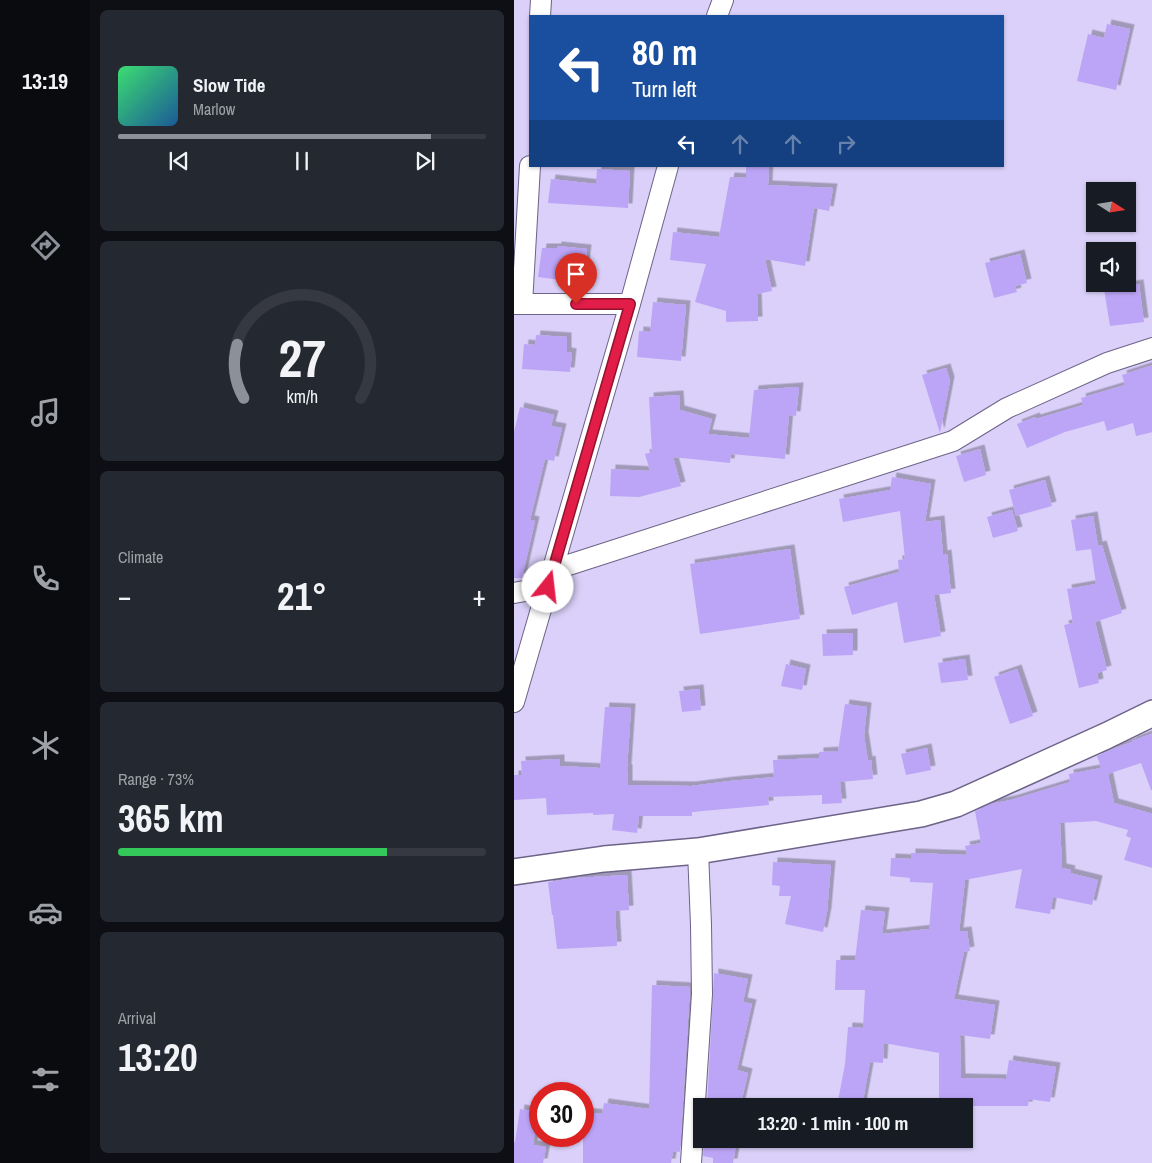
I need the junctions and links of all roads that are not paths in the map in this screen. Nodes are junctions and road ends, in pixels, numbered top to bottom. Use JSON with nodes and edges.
{"nodes":[{"id":1,"x":541,"y":0,"type":"edge"},
{"id":2,"x":723,"y":0,"type":"edge"},
{"id":3,"x":540,"y":15,"type":"edge"},
{"id":4,"x":717,"y":15,"type":"edge"},
{"id":5,"x":530,"y":167,"type":"edge"},
{"id":6,"x":668,"y":167,"type":"edge"},
{"id":7,"x":518,"y":304,"type":"edge"},
{"id":8,"x":630,"y":304,"type":"junction"},
{"id":9,"x":1152,"y":348,"type":"edge"},
{"id":10,"x":550,"y":579,"type":"junction"},
{"id":11,"x":514,"y":593,"type":"edge"},
{"id":12,"x":514,"y":702,"type":"edge"},
{"id":13,"x":1152,"y":713,"type":"edge"},
{"id":14,"x":698,"y":851,"type":"junction"},
{"id":15,"x":514,"y":872,"type":"edge"},
{"id":16,"x":691,"y":1163,"type":"edge"}],
"edges":[{"from":1,"to":3,"type":"street"},
{"from":2,"to":4,"type":"street"},
{"from":5,"to":7,"type":"street"},
{"from":6,"to":8,"type":"street"},
{"from":7,"to":8,"type":"street"},
{"from":8,"to":10,"type":"street"},
{"from":9,"to":10,"type":"street"},
{"from":10,"to":11,"type":"street"},
{"from":10,"to":12,"type":"street"},
{"from":13,"to":14,"type":"street"},
{"from":14,"to":15,"type":"street"},
{"from":14,"to":16,"type":"street"}]}
